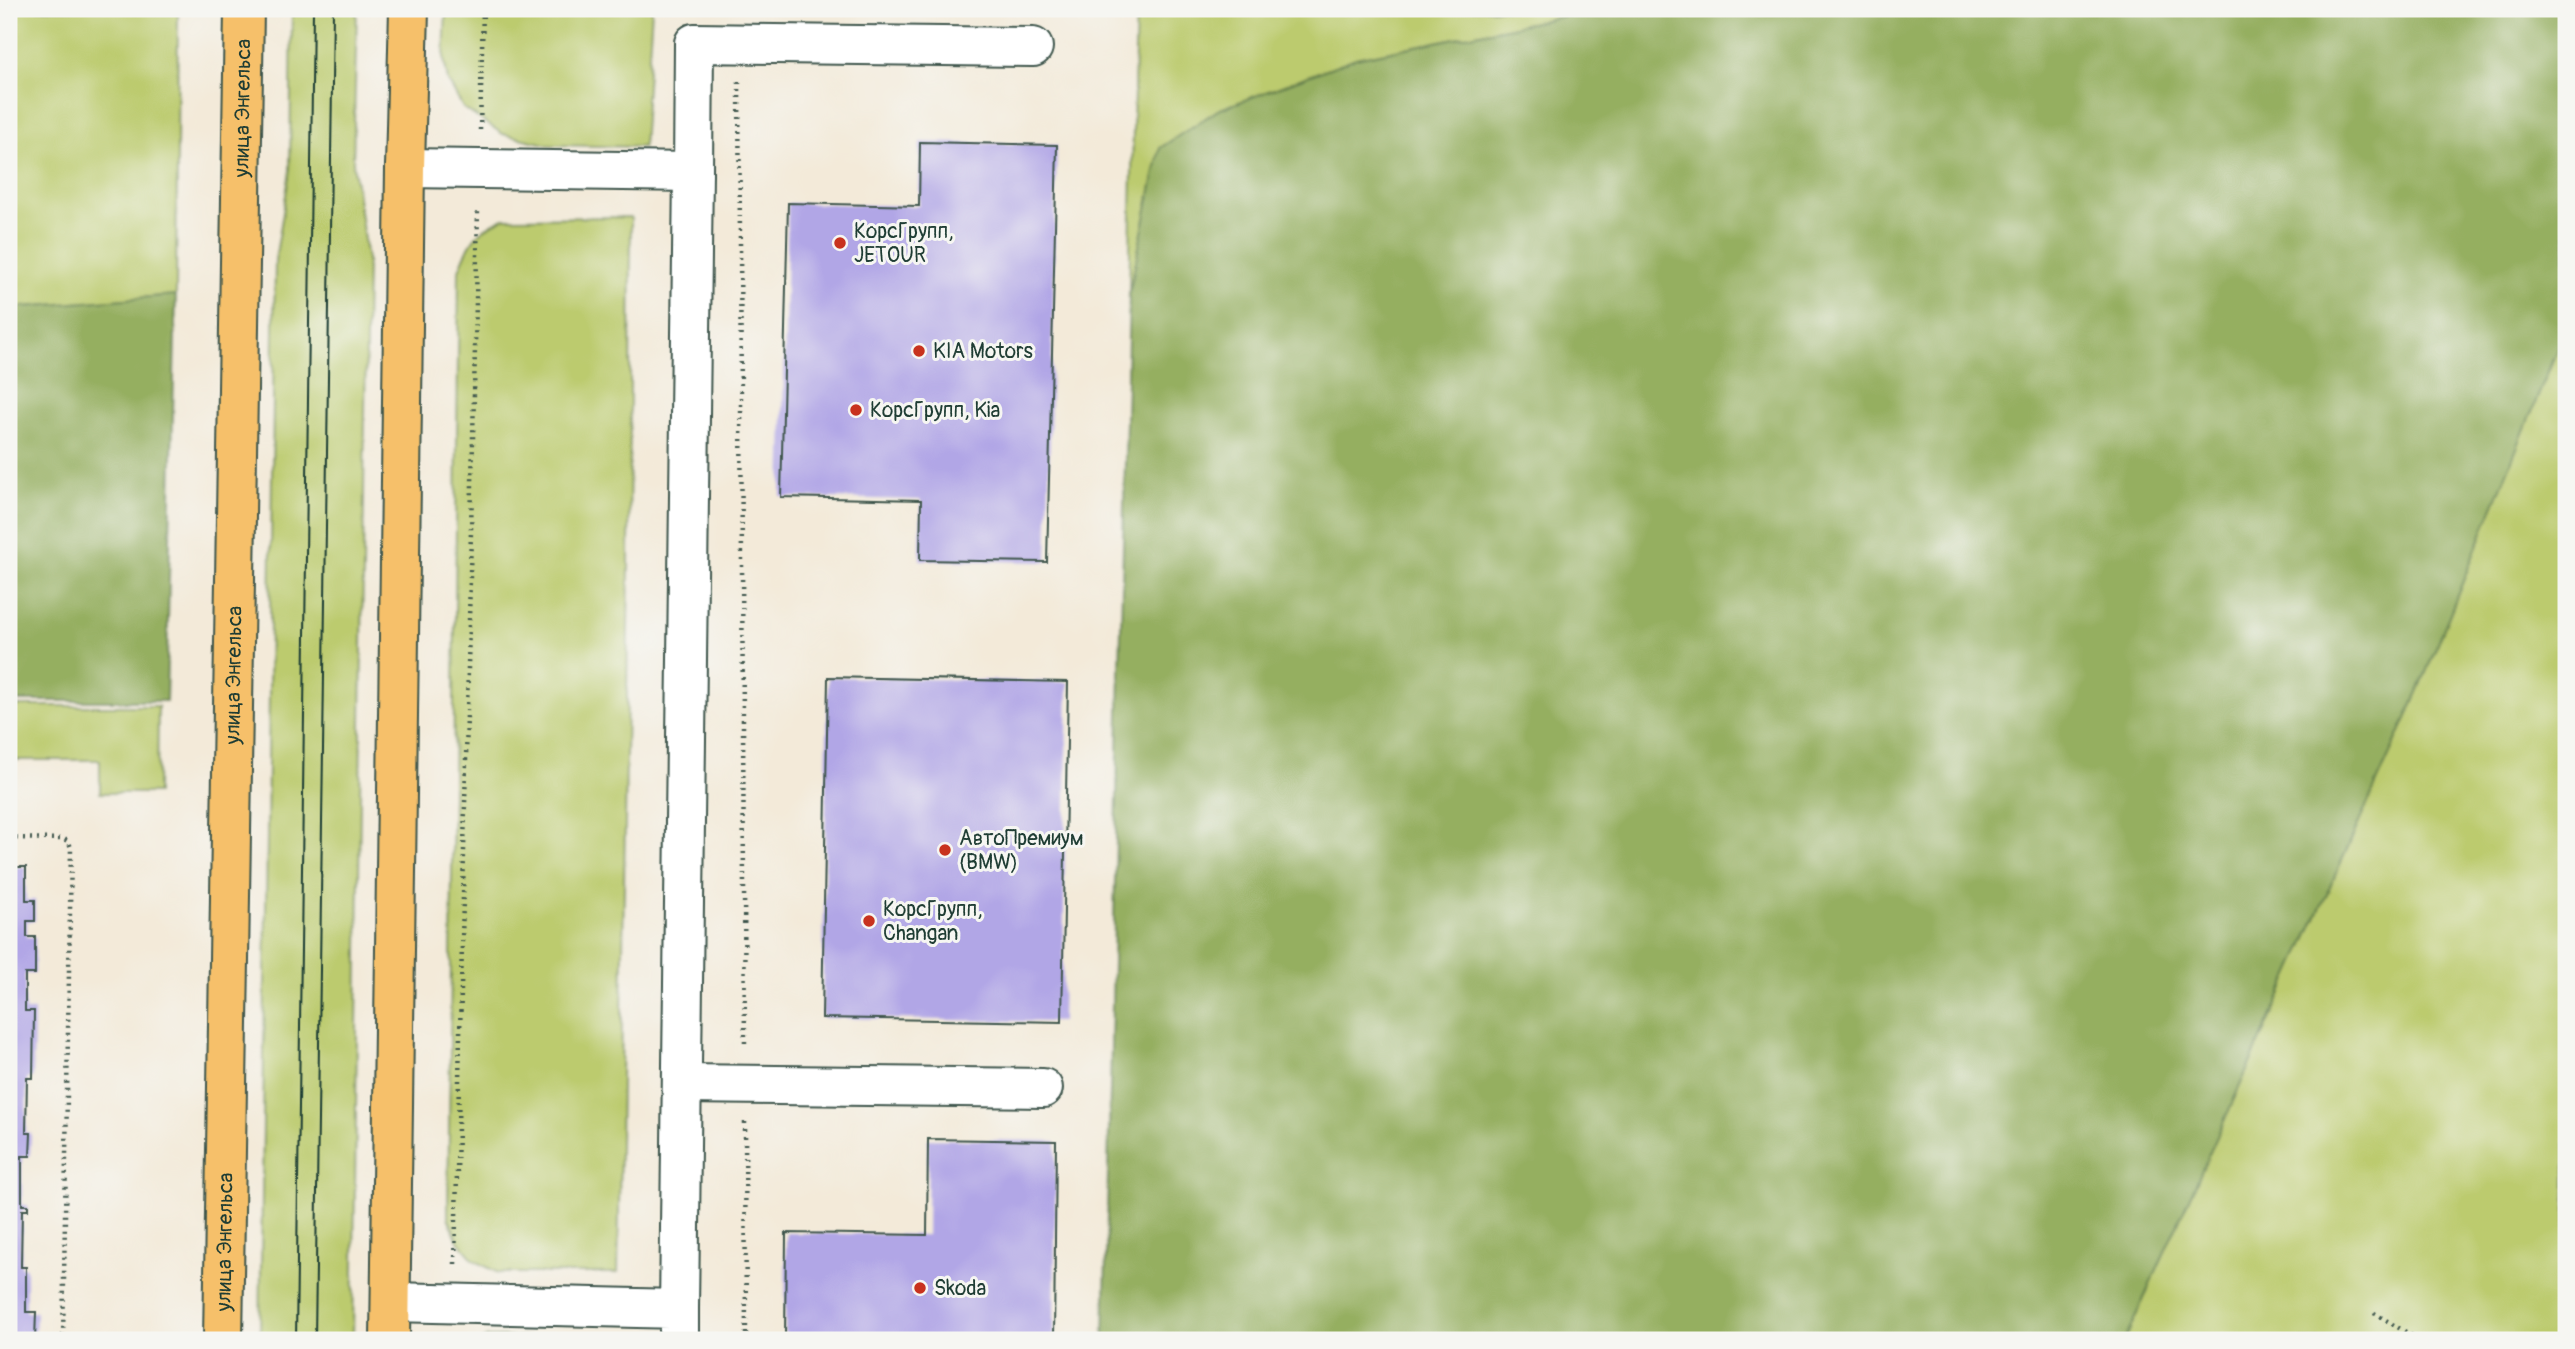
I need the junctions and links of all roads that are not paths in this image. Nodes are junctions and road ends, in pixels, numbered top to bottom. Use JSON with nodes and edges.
{"nodes":[{"id":1,"x":244,"y":9,"type":"edge"},
{"id":2,"x":409,"y":9,"type":"edge"},
{"id":3,"x":1033,"y":47,"type":"dead end"},
{"id":4,"x":405,"y":168,"type":"junction"},
{"id":5,"x":693,"y":172,"type":"junction"},
{"id":6,"x":682,"y":1084,"type":"junction"},
{"id":7,"x":1043,"y":1088,"type":"dead end"},
{"id":8,"x":391,"y":1302,"type":"junction"},
{"id":9,"x":679,"y":1324,"type":"edge"},
{"id":10,"x":223,"y":1340,"type":"edge"},
{"id":11,"x":390,"y":1340,"type":"edge"}],
"edges":[{"from":1,"to":10,"type":"main road","name":"улица Энгельса"},
{"from":2,"to":4,"type":"main road"},
{"from":3,"to":5,"type":"lane"},
{"from":4,"to":5,"type":"lane"},
{"from":4,"to":8,"type":"main road"},
{"from":5,"to":6,"type":"lane"},
{"from":6,"to":7,"type":"lane"},
{"from":6,"to":9,"type":"lane"},
{"from":8,"to":9,"type":"lane"},
{"from":8,"to":11,"type":"main road"}]}
